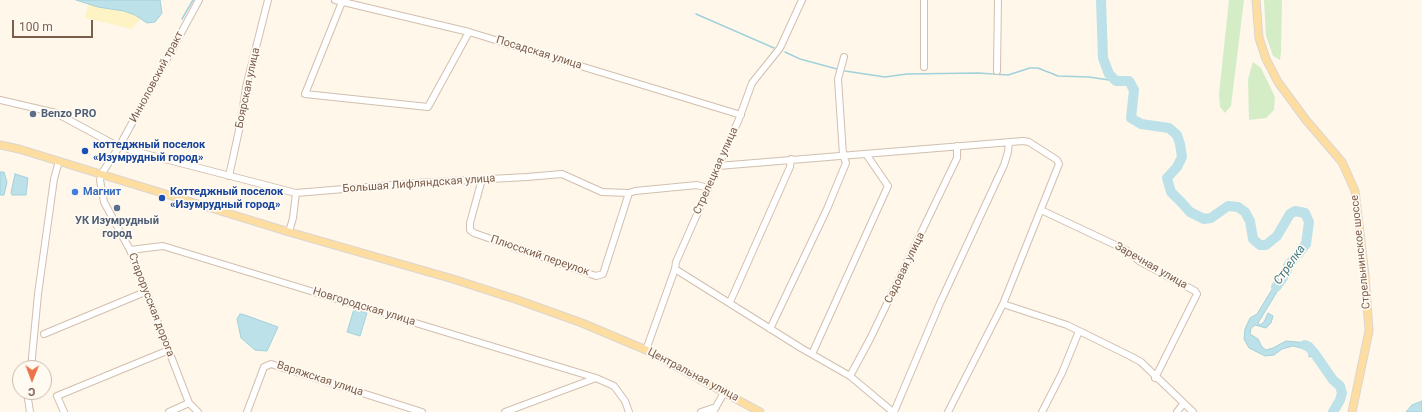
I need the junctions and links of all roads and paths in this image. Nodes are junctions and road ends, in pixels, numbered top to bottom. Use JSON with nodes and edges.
{"nodes":[{"id":1,"x":199,"y":0,"type":"edge"},
{"id":2,"x":268,"y":0,"type":"edge"},
{"id":3,"x":335,"y":0,"type":"edge"},
{"id":4,"x":802,"y":0,"type":"edge"},
{"id":5,"x":924,"y":0,"type":"edge"},
{"id":6,"x":998,"y":0,"type":"edge"},
{"id":7,"x":1256,"y":0,"type":"edge"},
{"id":8,"x":342,"y":2,"type":"junction"},
{"id":9,"x":469,"y":32,"type":"junction"},
{"id":10,"x":844,"y":57,"type":"dead end"},
{"id":11,"x":924,"y":67,"type":"dead end"},
{"id":12,"x":997,"y":71,"type":"dead end"},
{"id":13,"x":0,"y":100,"type":"edge"},
{"id":14,"x":741,"y":114,"type":"junction"},
{"id":15,"x":1009,"y":142,"type":"junction"},
{"id":16,"x":0,"y":145,"type":"edge"},
{"id":17,"x":957,"y":146,"type":"junction"},
{"id":18,"x":119,"y":147,"type":"junction"},
{"id":19,"x":130,"y":150,"type":"dead end"},
{"id":20,"x":866,"y":154,"type":"junction"},
{"id":21,"x":843,"y":155,"type":"junction"},
{"id":22,"x":791,"y":159,"type":"junction"},
{"id":23,"x":59,"y":161,"type":"junction"},
{"id":24,"x":718,"y":166,"type":"junction"},
{"id":25,"x":102,"y":174,"type":"junction"},
{"id":26,"x":229,"y":176,"type":"junction"},
{"id":27,"x":482,"y":179,"type":"junction"},
{"id":28,"x":708,"y":188,"type":"junction"},
{"id":29,"x":296,"y":193,"type":"junction"},
{"id":30,"x":629,"y":194,"type":"junction"},
{"id":31,"x":1041,"y":210,"type":"junction"},
{"id":32,"x":289,"y":232,"type":"junction"},
{"id":33,"x":130,"y":250,"type":"junction"},
{"id":34,"x":676,"y":269,"type":"junction"},
{"id":35,"x":145,"y":292,"type":"junction"},
{"id":36,"x":730,"y":302,"type":"junction"},
{"id":37,"x":1003,"y":304,"type":"junction"},
{"id":38,"x":770,"y":329,"type":"junction"},
{"id":39,"x":1079,"y":331,"type":"junction"},
{"id":40,"x":44,"y":334,"type":"dead end"},
{"id":41,"x":169,"y":350,"type":"junction"},
{"id":42,"x":646,"y":350,"type":"junction"},
{"id":43,"x":812,"y":354,"type":"junction"},
{"id":44,"x":32,"y":360,"type":"edge"},
{"id":45,"x":850,"y":376,"type":"junction"},
{"id":46,"x":1154,"y":377,"type":"junction"},
{"id":47,"x":596,"y":378,"type":"junction"},
{"id":48,"x":725,"y":391,"type":"junction"},
{"id":49,"x":28,"y":400,"type":"edge"},
{"id":50,"x":189,"y":403,"type":"junction"},
{"id":51,"x":1184,"y":405,"type":"junction"},
{"id":52,"x":715,"y":409,"type":"edge"},
{"id":53,"x":30,"y":412,"type":"edge"},
{"id":54,"x":64,"y":412,"type":"edge"},
{"id":55,"x":169,"y":412,"type":"edge"},
{"id":56,"x":198,"y":412,"type":"edge"},
{"id":57,"x":247,"y":412,"type":"edge"},
{"id":58,"x":422,"y":412,"type":"edge"},
{"id":59,"x":505,"y":412,"type":"edge"},
{"id":60,"x":629,"y":412,"type":"edge"},
{"id":61,"x":701,"y":412,"type":"edge"},
{"id":62,"x":760,"y":412,"type":"edge"},
{"id":63,"x":893,"y":412,"type":"edge"},
{"id":64,"x":948,"y":412,"type":"edge"},
{"id":65,"x":1042,"y":412,"type":"edge"},
{"id":66,"x":1177,"y":412,"type":"edge"},
{"id":67,"x":1193,"y":412,"type":"edge"},
{"id":68,"x":1352,"y":412,"type":"edge"}],
"edges":[{"from":1,"to":18,"type":"street","name":"Инноловский тракт"},
{"from":2,"to":26,"type":"street","name":"Боярская улица"},
{"from":3,"to":8,"type":"street","name":"Посадская улица"},
{"from":4,"to":14,"type":"street","name":"Стрелецкая улица"},
{"from":5,"to":11,"type":"street"},
{"from":6,"to":12,"type":"street"},
{"from":7,"to":68,"type":"main road","name":"Стрельнинское шоссе"},
{"from":8,"to":9,"type":"street","name":"Посадская улица"},
{"from":8,"to":9,"type":"street"},
{"from":9,"to":14,"type":"street","name":"Посадская улица"},
{"from":10,"to":21,"type":"street"},
{"from":13,"to":18,"type":"street"},
{"from":14,"to":24,"type":"street","name":"Стрелецкая улица"},
{"from":15,"to":17,"type":"street"},
{"from":15,"to":31,"type":"street"},
{"from":15,"to":63,"type":"street"},
{"from":16,"to":23,"type":"main road","name":"Центральная улица"},
{"from":17,"to":20,"type":"street"},
{"from":17,"to":45,"type":"street","name":"Садовая улица"},
{"from":18,"to":25,"type":"street","name":"Инноловский тракт"},
{"from":19,"to":26,"type":"street","name":"Большая Лифляндская улица"},
{"from":20,"to":21,"type":"street"},
{"from":20,"to":43,"type":"street"},
{"from":21,"to":22,"type":"street"},
{"from":21,"to":38,"type":"street"},
{"from":22,"to":24,"type":"street"},
{"from":22,"to":36,"type":"street"},
{"from":23,"to":25,"type":"main road","name":"Центральная улица"},
{"from":23,"to":44,"type":"street"},
{"from":24,"to":28,"type":"street","name":"Стрелецкая улица"},
{"from":25,"to":32,"type":"main road","name":"Центральная улица"},
{"from":25,"to":33,"type":"street","name":"Старорусская дорога"},
{"from":26,"to":29,"type":"street","name":"Большая Лифляндская улица"},
{"from":27,"to":29,"type":"street","name":"Большая Лифляндская улица"},
{"from":27,"to":30,"type":"street","name":"Большая Лифляндская улица"},
{"from":27,"to":30,"type":"street","name":"Плюсский переулок"},
{"from":28,"to":30,"type":"street","name":"Большая Лифляндская улица"},
{"from":28,"to":34,"type":"street","name":"Стрелецкая улица"},
{"from":29,"to":32,"type":"street"},
{"from":31,"to":37,"type":"street"},
{"from":31,"to":46,"type":"street","name":"Заречная улица"},
{"from":32,"to":42,"type":"main road","name":"Центральная улица"},
{"from":33,"to":35,"type":"street","name":"Старорусская дорога"},
{"from":33,"to":47,"type":"street","name":"Новгородская улица"},
{"from":34,"to":36,"type":"street"},
{"from":34,"to":42,"type":"street","name":"Стрелецкая улица"},
{"from":35,"to":40,"type":"street"},
{"from":35,"to":41,"type":"street","name":"Старорусская дорога"},
{"from":36,"to":38,"type":"street"},
{"from":37,"to":39,"type":"street"},
{"from":37,"to":64,"type":"street"},
{"from":38,"to":43,"type":"street"},
{"from":39,"to":46,"type":"street"},
{"from":39,"to":65,"type":"street"},
{"from":41,"to":50,"type":"street","name":"Старорусская дорога"},
{"from":41,"to":54,"type":"street"},
{"from":42,"to":48,"type":"main road","name":"Центральная улица"},
{"from":43,"to":45,"type":"street"},
{"from":45,"to":63,"type":"street"},
{"from":46,"to":51,"type":"street"},
{"from":47,"to":59,"type":"street"},
{"from":47,"to":60,"type":"street"},
{"from":48,"to":52,"type":"street"},
{"from":48,"to":62,"type":"main road","name":"Центральная улица"},
{"from":49,"to":53,"type":"street"},
{"from":50,"to":55,"type":"street"},
{"from":50,"to":56,"type":"street","name":"Старорусская дорога"},
{"from":51,"to":66,"type":"street"},
{"from":51,"to":67,"type":"street"},
{"from":52,"to":61,"type":"street"},
{"from":57,"to":58,"type":"street","name":"Варяжская улица"}]}
